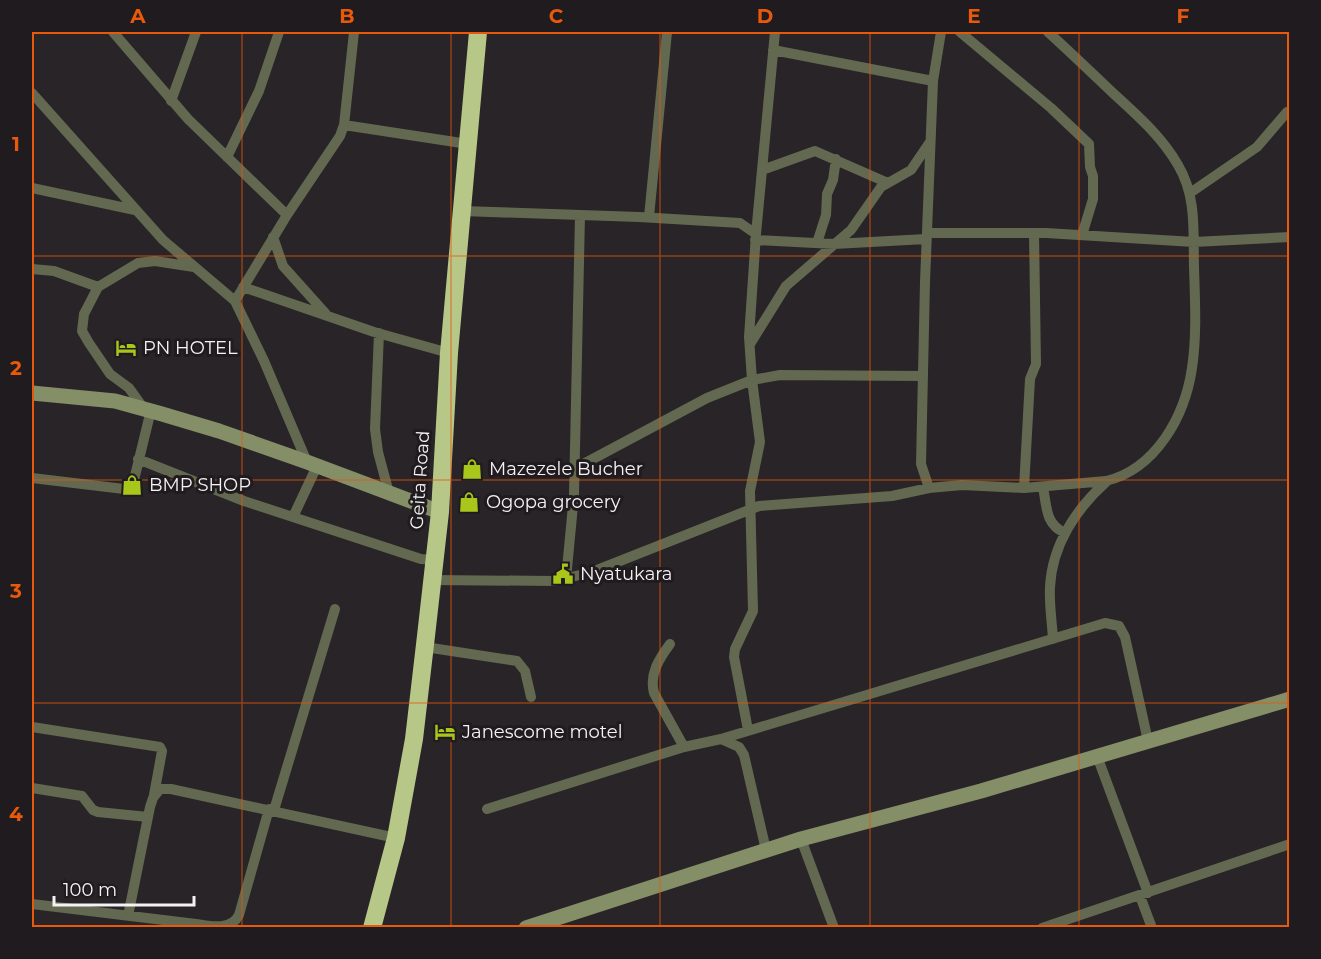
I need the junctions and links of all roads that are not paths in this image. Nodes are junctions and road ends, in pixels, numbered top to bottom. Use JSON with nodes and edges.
{"nodes":[{"id":1,"x":113,"y":32,"type":"edge"},
{"id":2,"x":196,"y":32,"type":"edge"},
{"id":3,"x":279,"y":32,"type":"edge"},
{"id":4,"x":354,"y":32,"type":"edge"},
{"id":5,"x":478,"y":32,"type":"edge"},
{"id":6,"x":667,"y":32,"type":"edge"},
{"id":7,"x":775,"y":32,"type":"edge"},
{"id":8,"x":941,"y":32,"type":"edge"},
{"id":9,"x":960,"y":32,"type":"edge"},
{"id":10,"x":1048,"y":32,"type":"edge"},
{"id":11,"x":773,"y":50,"type":"junction"},
{"id":12,"x":933,"y":81,"type":"junction"},
{"id":13,"x":32,"y":93,"type":"edge"},
{"id":14,"x":171,"y":101,"type":"junction"},
{"id":15,"x":1287,"y":112,"type":"dead end"},
{"id":16,"x":344,"y":125,"type":"junction"},
{"id":17,"x":930,"y":142,"type":"junction"},
{"id":18,"x":468,"y":144,"type":"junction"},
{"id":19,"x":227,"y":157,"type":"junction"},
{"id":20,"x":836,"y":159,"type":"junction"},
{"id":21,"x":762,"y":170,"type":"junction"},
{"id":22,"x":888,"y":183,"type":"junction"},
{"id":23,"x":32,"y":188,"type":"edge"},
{"id":24,"x":1190,"y":193,"type":"junction"},
{"id":25,"x":135,"y":210,"type":"junction"},
{"id":26,"x":462,"y":211,"type":"junction"},
{"id":27,"x":287,"y":214,"type":"junction"},
{"id":28,"x":580,"y":215,"type":"junction"},
{"id":29,"x":649,"y":218,"type":"junction"},
{"id":30,"x":1034,"y":233,"type":"junction"},
{"id":31,"x":1082,"y":235,"type":"junction"},
{"id":32,"x":927,"y":236,"type":"junction"},
{"id":33,"x":273,"y":237,"type":"junction"},
{"id":34,"x":756,"y":237,"type":"junction"},
{"id":35,"x":1290,"y":237,"type":"edge"},
{"id":36,"x":1194,"y":242,"type":"junction"},
{"id":37,"x":817,"y":243,"type":"junction"},
{"id":38,"x":834,"y":244,"type":"junction"},
{"id":39,"x":194,"y":267,"type":"junction"},
{"id":40,"x":32,"y":269,"type":"edge"},
{"id":41,"x":98,"y":287,"type":"junction"},
{"id":42,"x":243,"y":287,"type":"junction"},
{"id":43,"x":235,"y":301,"type":"junction"},
{"id":44,"x":327,"y":315,"type":"junction"},
{"id":45,"x":379,"y":333,"type":"junction"},
{"id":46,"x":749,"y":347,"type":"junction"},
{"id":47,"x":449,"y":353,"type":"junction"},
{"id":48,"x":923,"y":376,"type":"junction"},
{"id":49,"x":752,"y":380,"type":"junction"},
{"id":50,"x":32,"y":393,"type":"edge"},
{"id":51,"x":147,"y":410,"type":"junction"},
{"id":52,"x":138,"y":459,"type":"junction"},
{"id":53,"x":312,"y":464,"type":"junction"},
{"id":54,"x":574,"y":469,"type":"junction"},
{"id":55,"x":32,"y":478,"type":"edge"},
{"id":56,"x":1106,"y":482,"type":"junction"},
{"id":57,"x":1043,"y":487,"type":"junction"},
{"id":58,"x":929,"y":488,"type":"junction"},
{"id":59,"x":1024,"y":488,"type":"junction"},
{"id":60,"x":389,"y":494,"type":"junction"},
{"id":61,"x":751,"y":508,"type":"junction"},
{"id":62,"x":440,"y":512,"type":"junction"},
{"id":63,"x":293,"y":517,"type":"junction"},
{"id":64,"x":1065,"y":533,"type":"junction"},
{"id":65,"x":434,"y":560,"type":"junction"},
{"id":66,"x":566,"y":579,"type":"junction"},
{"id":67,"x":431,"y":580,"type":"junction"},
{"id":68,"x":335,"y":609,"type":"dead end"},
{"id":69,"x":1053,"y":639,"type":"junction"},
{"id":70,"x":670,"y":644,"type":"dead end"},
{"id":71,"x":425,"y":647,"type":"junction"},
{"id":72,"x":531,"y":697,"type":"dead end"},
{"id":73,"x":1290,"y":699,"type":"edge"},
{"id":74,"x":32,"y":727,"type":"edge"},
{"id":75,"x":745,"y":732,"type":"junction"},
{"id":76,"x":721,"y":739,"type":"junction"},
{"id":77,"x":1148,"y":741,"type":"junction"},
{"id":78,"x":684,"y":747,"type":"junction"},
{"id":79,"x":741,"y":750,"type":"junction"},
{"id":80,"x":1097,"y":756,"type":"junction"},
{"id":81,"x":32,"y":788,"type":"edge"},
{"id":82,"x":153,"y":798,"type":"junction"},
{"id":83,"x":487,"y":809,"type":"dead end"},
{"id":84,"x":271,"y":810,"type":"junction"},
{"id":85,"x":148,"y":817,"type":"junction"},
{"id":86,"x":396,"y":838,"type":"junction"},
{"id":87,"x":801,"y":839,"type":"junction"},
{"id":88,"x":1290,"y":844,"type":"edge"},
{"id":89,"x":766,"y":850,"type":"junction"},
{"id":90,"x":1144,"y":894,"type":"junction"},
{"id":91,"x":32,"y":904,"type":"edge"},
{"id":92,"x":128,"y":916,"type":"junction"},
{"id":93,"x":195,"y":926,"type":"edge"},
{"id":94,"x":372,"y":927,"type":"edge"},
{"id":95,"x":526,"y":927,"type":"edge"},
{"id":96,"x":834,"y":927,"type":"edge"},
{"id":97,"x":1042,"y":927,"type":"edge"},
{"id":98,"x":1152,"y":927,"type":"edge"}],
"edges":[{"from":1,"to":14,"type":"street"},
{"from":2,"to":14,"type":"street"},
{"from":3,"to":19,"type":"street"},
{"from":4,"to":16,"type":"street"},
{"from":5,"to":18,"type":"highway","name":"Geita Road"},
{"from":6,"to":29,"type":"street"},
{"from":7,"to":11,"type":"street"},
{"from":8,"to":12,"type":"street"},
{"from":9,"to":31,"type":"street"},
{"from":10,"to":24,"type":"street"},
{"from":11,"to":12,"type":"street"},
{"from":11,"to":21,"type":"street"},
{"from":12,"to":17,"type":"street"},
{"from":13,"to":25,"type":"street"},
{"from":14,"to":19,"type":"street"},
{"from":15,"to":24,"type":"street"},
{"from":16,"to":18,"type":"street"},
{"from":16,"to":27,"type":"street"},
{"from":17,"to":22,"type":"street"},
{"from":17,"to":32,"type":"street"},
{"from":18,"to":26,"type":"highway","name":"Geita Road"},
{"from":19,"to":27,"type":"street"},
{"from":20,"to":21,"type":"street"},
{"from":20,"to":22,"type":"street"},
{"from":20,"to":37,"type":"street"},
{"from":21,"to":34,"type":"street"},
{"from":22,"to":38,"type":"street"},
{"from":23,"to":25,"type":"street"},
{"from":24,"to":36,"type":"street"},
{"from":25,"to":39,"type":"street"},
{"from":26,"to":28,"type":"street"},
{"from":26,"to":47,"type":"highway","name":"Geita Road"},
{"from":27,"to":33,"type":"street"},
{"from":28,"to":29,"type":"street"},
{"from":28,"to":54,"type":"street"},
{"from":29,"to":34,"type":"street"},
{"from":30,"to":31,"type":"street"},
{"from":30,"to":32,"type":"street"},
{"from":30,"to":59,"type":"street"},
{"from":31,"to":36,"type":"street"},
{"from":32,"to":38,"type":"street"},
{"from":32,"to":48,"type":"street"},
{"from":33,"to":42,"type":"street"},
{"from":33,"to":44,"type":"street"},
{"from":34,"to":37,"type":"street"},
{"from":34,"to":46,"type":"street"},
{"from":35,"to":36,"type":"street"},
{"from":36,"to":56,"type":"street"},
{"from":37,"to":38,"type":"street"},
{"from":38,"to":46,"type":"street"},
{"from":39,"to":41,"type":"street"},
{"from":39,"to":43,"type":"street"},
{"from":40,"to":41,"type":"street"},
{"from":41,"to":51,"type":"street"},
{"from":42,"to":43,"type":"street"},
{"from":42,"to":44,"type":"street"},
{"from":43,"to":53,"type":"street"},
{"from":44,"to":45,"type":"street"},
{"from":45,"to":47,"type":"street"},
{"from":45,"to":60,"type":"street"},
{"from":46,"to":49,"type":"street"},
{"from":47,"to":62,"type":"highway","name":"Geita Road"},
{"from":48,"to":49,"type":"street"},
{"from":48,"to":58,"type":"street"},
{"from":49,"to":54,"type":"street"},
{"from":49,"to":61,"type":"street"},
{"from":50,"to":51,"type":"main road"},
{"from":51,"to":52,"type":"street"},
{"from":51,"to":53,"type":"main road"},
{"from":52,"to":55,"type":"street"},
{"from":52,"to":63,"type":"street"},
{"from":53,"to":60,"type":"main road"},
{"from":53,"to":63,"type":"street"},
{"from":54,"to":66,"type":"street"},
{"from":56,"to":57,"type":"street"},
{"from":56,"to":64,"type":"street"},
{"from":57,"to":59,"type":"street"},
{"from":57,"to":64,"type":"street"},
{"from":58,"to":59,"type":"street"},
{"from":58,"to":61,"type":"street"},
{"from":60,"to":62,"type":"main road"},
{"from":61,"to":66,"type":"street"},
{"from":61,"to":75,"type":"street"},
{"from":62,"to":65,"type":"highway","name":"Geita Road"},
{"from":63,"to":65,"type":"street"},
{"from":64,"to":69,"type":"street"},
{"from":65,"to":67,"type":"highway","name":"Geita Road"},
{"from":66,"to":67,"type":"street"},
{"from":67,"to":71,"type":"highway","name":"Geita Road"},
{"from":68,"to":84,"type":"street"},
{"from":69,"to":75,"type":"street"},
{"from":69,"to":77,"type":"street"},
{"from":70,"to":78,"type":"street"},
{"from":71,"to":72,"type":"street"},
{"from":71,"to":86,"type":"highway","name":"Geita Road"},
{"from":73,"to":77,"type":"main road"},
{"from":74,"to":82,"type":"street"},
{"from":75,"to":76,"type":"street"},
{"from":75,"to":79,"type":"street"},
{"from":76,"to":78,"type":"street"},
{"from":76,"to":79,"type":"street"},
{"from":77,"to":80,"type":"main road"},
{"from":78,"to":83,"type":"street"},
{"from":79,"to":89,"type":"street"},
{"from":80,"to":87,"type":"main road"},
{"from":80,"to":90,"type":"street"},
{"from":81,"to":85,"type":"street"},
{"from":82,"to":84,"type":"street"},
{"from":82,"to":85,"type":"street"},
{"from":84,"to":86,"type":"street"},
{"from":84,"to":93,"type":"street"},
{"from":85,"to":92,"type":"street"},
{"from":86,"to":94,"type":"highway","name":"Geita Road"},
{"from":87,"to":89,"type":"main road"},
{"from":87,"to":96,"type":"street"},
{"from":88,"to":90,"type":"street"},
{"from":89,"to":95,"type":"main road"},
{"from":90,"to":97,"type":"street"},
{"from":90,"to":98,"type":"street"},
{"from":91,"to":92,"type":"street"},
{"from":92,"to":93,"type":"street"}]}
